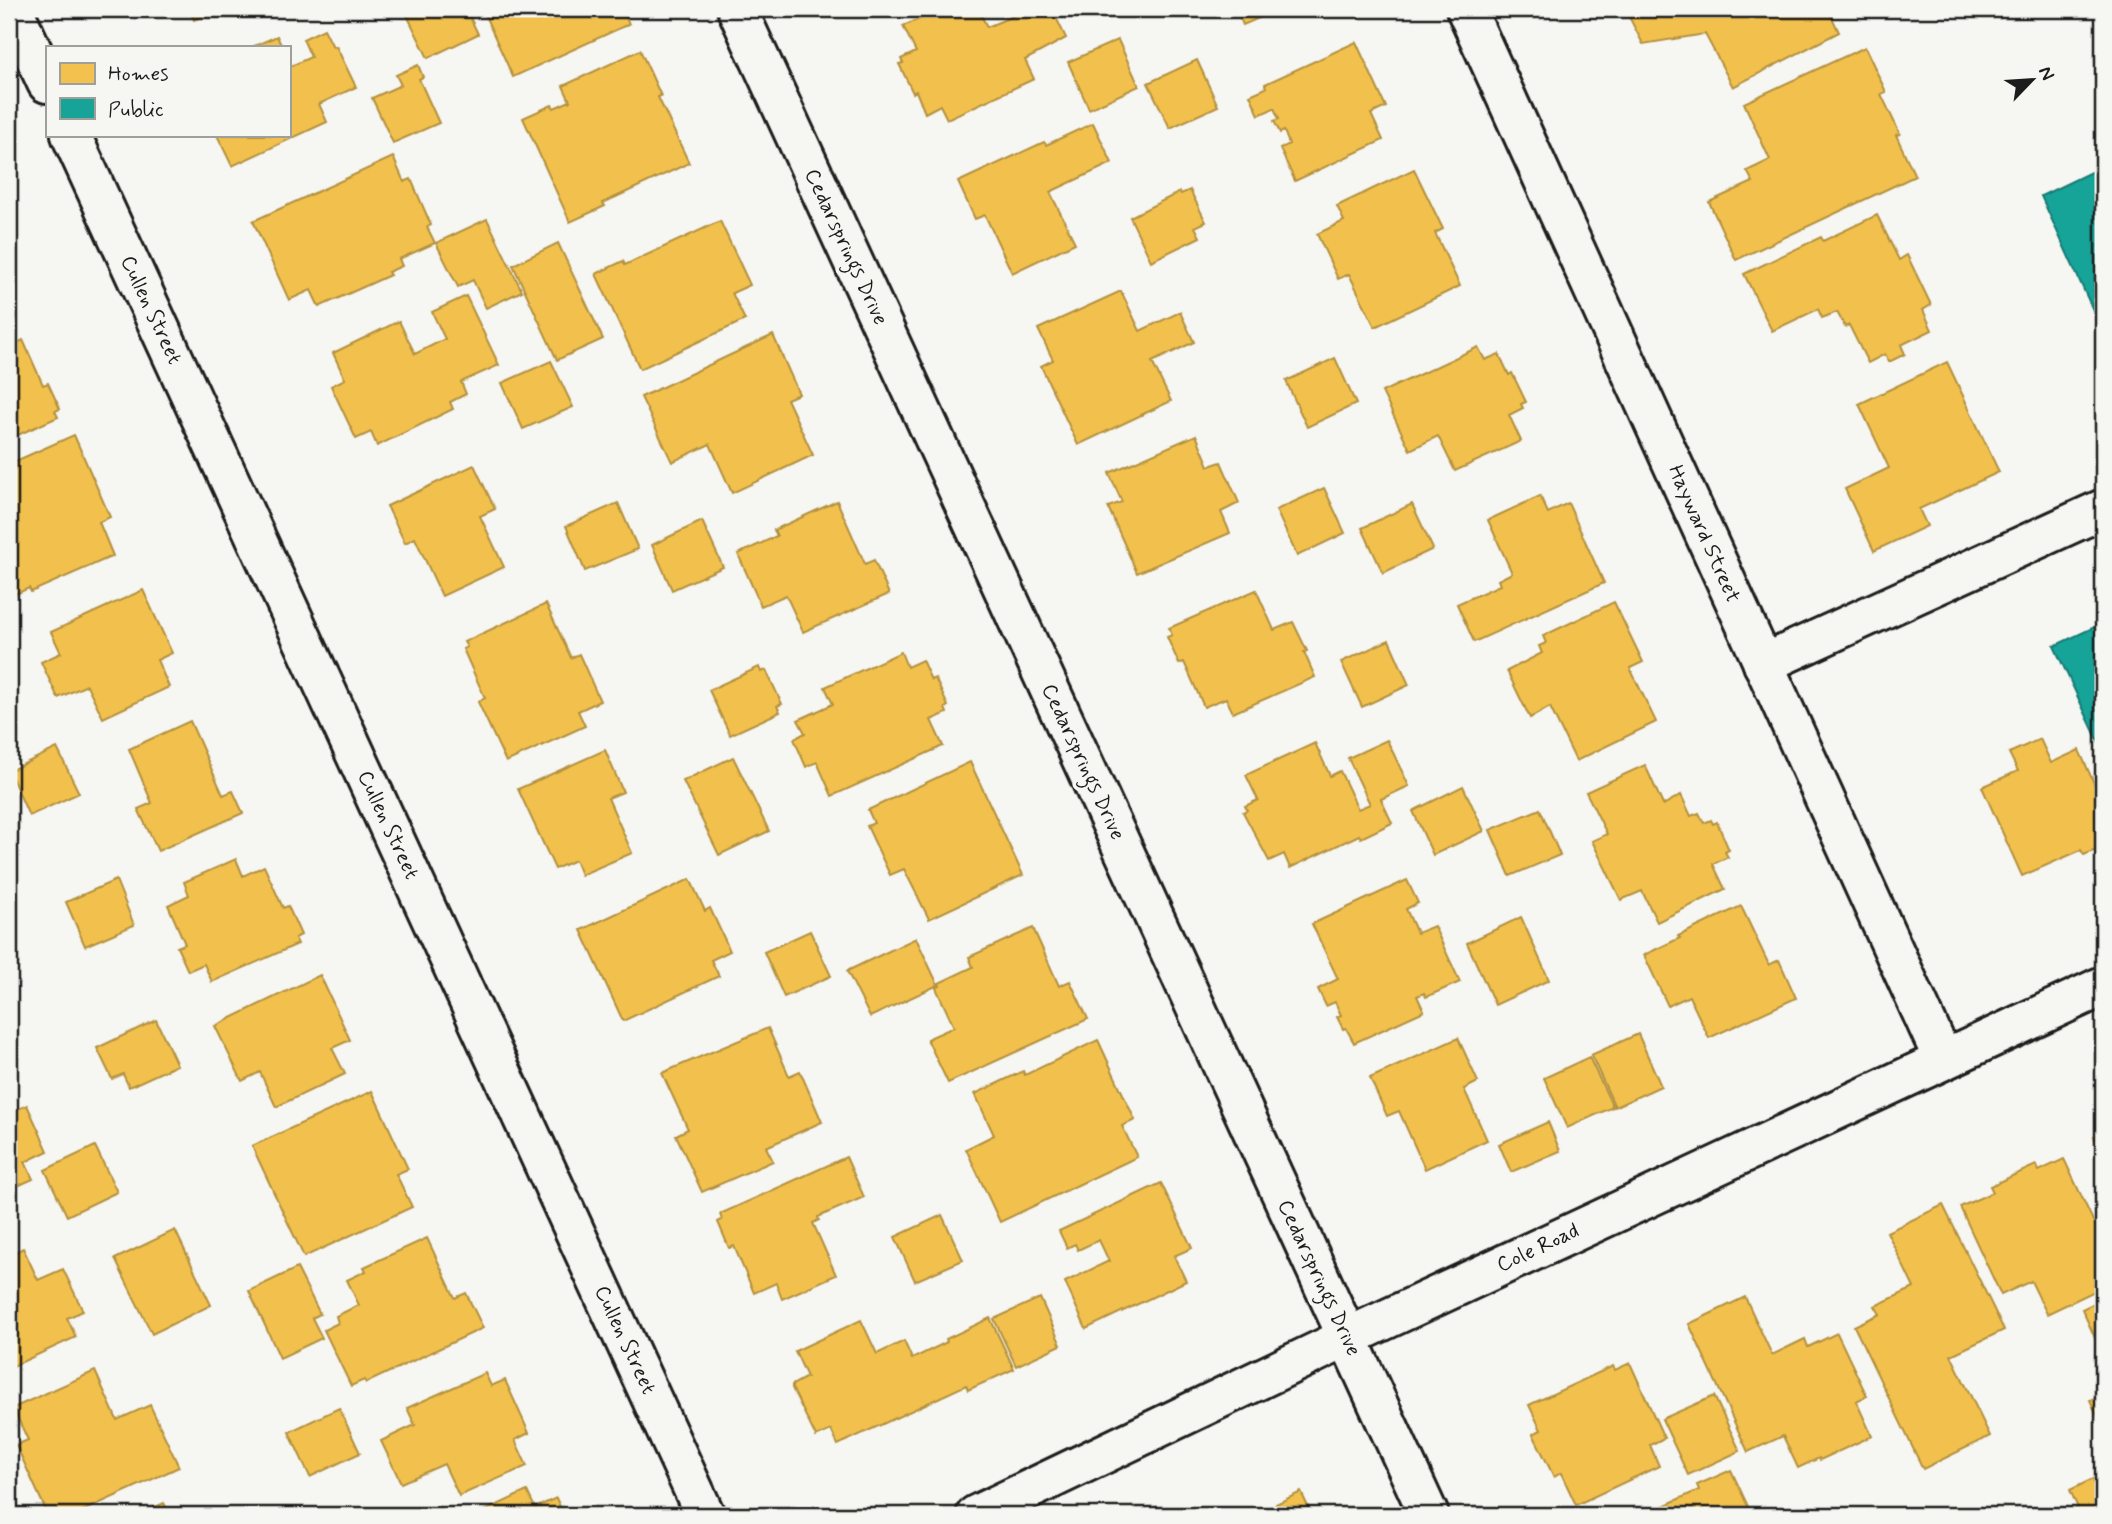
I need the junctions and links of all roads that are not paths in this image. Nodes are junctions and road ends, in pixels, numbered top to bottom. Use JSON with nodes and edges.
{"nodes":[{"id":1,"x":13,"y":9,"type":"edge"},
{"id":2,"x":737,"y":9,"type":"edge"},
{"id":3,"x":1466,"y":9,"type":"edge"},
{"id":4,"x":46,"y":81,"type":"edge"},
{"id":5,"x":71,"y":136,"type":"edge"},
{"id":6,"x":2103,"y":509,"type":"edge"},
{"id":7,"x":1763,"y":664,"type":"junction"},
{"id":8,"x":2103,"y":986,"type":"edge"},
{"id":9,"x":1943,"y":1059,"type":"junction"},
{"id":10,"x":1346,"y":1338,"type":"junction"},
{"id":11,"x":705,"y":1515,"type":"edge"},
{"id":12,"x":976,"y":1515,"type":"edge"},
{"id":13,"x":1429,"y":1515,"type":"edge"}],
"edges":[{"from":1,"to":4,"type":"street"},
{"from":2,"to":10,"type":"street","name":"Cedarsprings Drive"},
{"from":3,"to":7,"type":"street","name":"Hayward Street"},
{"from":5,"to":11,"type":"street","name":"Cullen Street"},
{"from":6,"to":7,"type":"street"},
{"from":7,"to":9,"type":"street","name":"Hayward Street"},
{"from":8,"to":9,"type":"street","name":"Cole Road"},
{"from":9,"to":10,"type":"street","name":"Cole Road"},
{"from":10,"to":12,"type":"street","name":"Cole Road"},
{"from":10,"to":13,"type":"street","name":"Cedarsprings Drive"}]}
